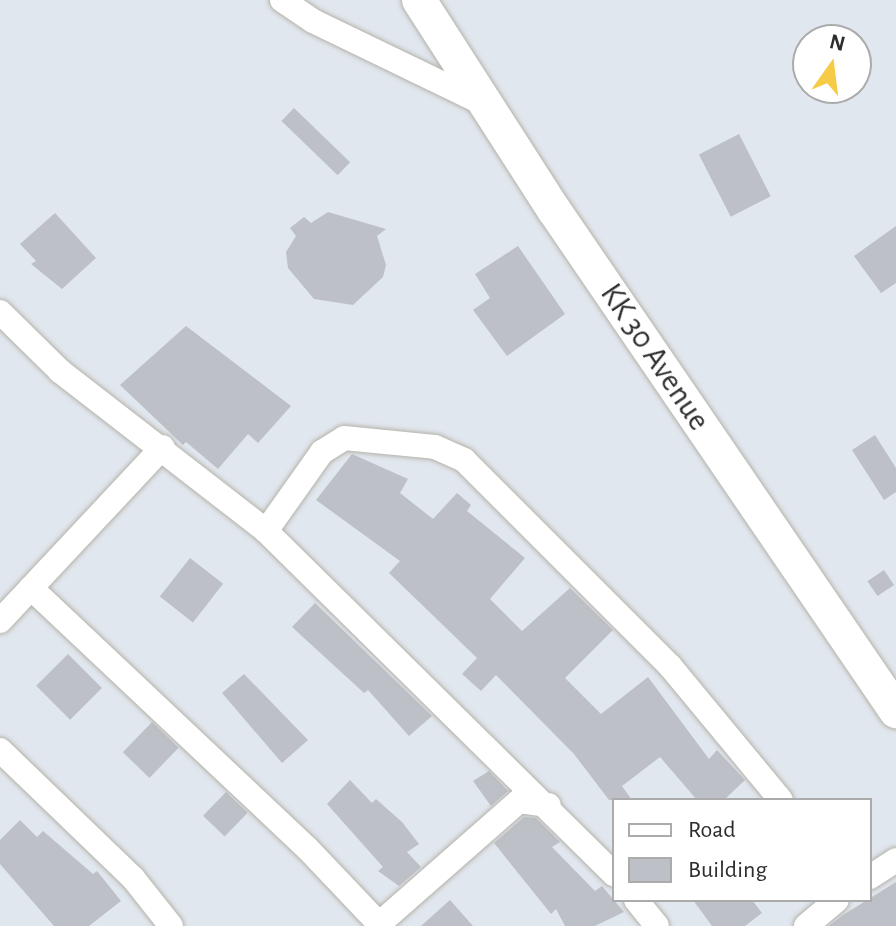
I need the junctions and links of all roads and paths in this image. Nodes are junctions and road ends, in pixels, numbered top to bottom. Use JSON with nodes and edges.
{"nodes":[{"id":1,"x":282,"y":0,"type":"edge"},
{"id":2,"x":419,"y":0,"type":"edge"},
{"id":3,"x":490,"y":106,"type":"junction"},
{"id":4,"x":0,"y":312,"type":"edge"},
{"id":5,"x":163,"y":447,"type":"junction"},
{"id":6,"x":266,"y":531,"type":"junction"},
{"id":7,"x":31,"y":588,"type":"junction"},
{"id":8,"x":0,"y":621,"type":"edge"},
{"id":9,"x":896,"y":711,"type":"edge"},
{"id":10,"x":0,"y":750,"type":"edge"},
{"id":11,"x":779,"y":798,"type":"edge"},
{"id":12,"x":549,"y":805,"type":"junction"},
{"id":13,"x":896,"y":860,"type":"edge"},
{"id":14,"x":612,"y":872,"type":"edge"},
{"id":15,"x":872,"y":876,"type":"edge"},
{"id":16,"x":638,"y":902,"type":"edge"},
{"id":17,"x":835,"y":902,"type":"edge"},
{"id":18,"x":380,"y":925,"type":"edge"},
{"id":19,"x":171,"y":926,"type":"edge"},
{"id":20,"x":657,"y":926,"type":"edge"},
{"id":21,"x":806,"y":926,"type":"edge"}],
"edges":[{"from":1,"to":3,"type":"street"},
{"from":2,"to":3,"type":"main road","name":"KK 30 Avenue"},
{"from":3,"to":9,"type":"main road","name":"KK 30 Avenue"},
{"from":4,"to":5,"type":"street"},
{"from":5,"to":6,"type":"street"},
{"from":5,"to":7,"type":"street"},
{"from":6,"to":11,"type":"street"},
{"from":6,"to":12,"type":"street"},
{"from":7,"to":8,"type":"street"},
{"from":7,"to":18,"type":"street"},
{"from":10,"to":19,"type":"street"},
{"from":12,"to":14,"type":"street"},
{"from":12,"to":18,"type":"street"},
{"from":13,"to":15,"type":"street"},
{"from":16,"to":20,"type":"street"},
{"from":17,"to":21,"type":"street"}]}
